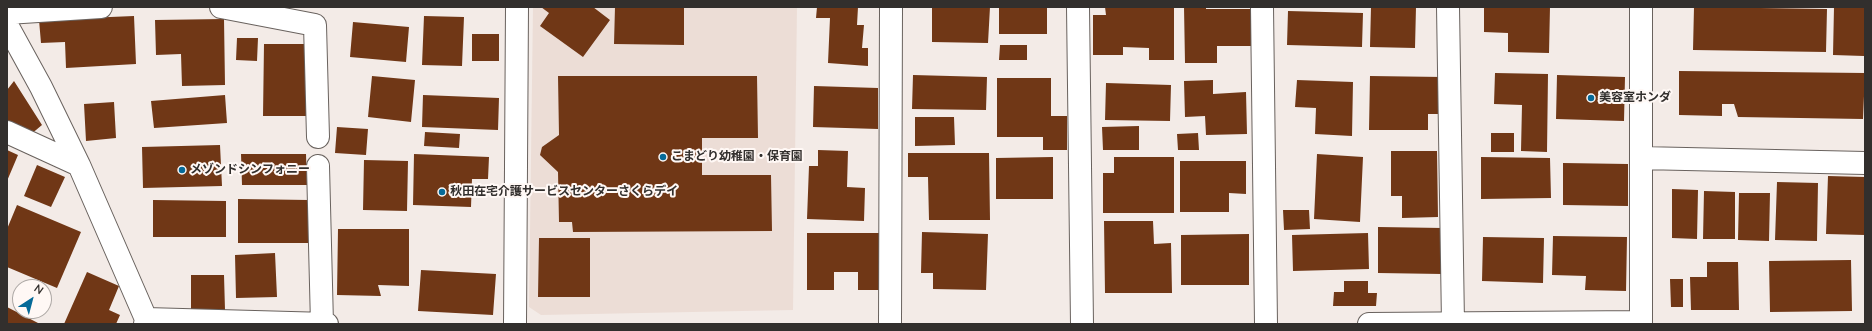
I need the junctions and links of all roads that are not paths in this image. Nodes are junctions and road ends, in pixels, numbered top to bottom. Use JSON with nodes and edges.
{"nodes":[{"id":1,"x":101,"y":7,"type":"edge"},
{"id":2,"x":221,"y":7,"type":"edge"},
{"id":3,"x":518,"y":7,"type":"edge"},
{"id":4,"x":891,"y":7,"type":"edge"},
{"id":5,"x":1078,"y":7,"type":"edge"},
{"id":6,"x":1262,"y":7,"type":"edge"},
{"id":7,"x":1448,"y":7,"type":"edge"},
{"id":8,"x":1641,"y":7,"type":"edge"},
{"id":9,"x":7,"y":13,"type":"edge"},
{"id":10,"x":7,"y":25,"type":"edge"},
{"id":11,"x":7,"y":132,"type":"edge"},
{"id":12,"x":318,"y":137,"type":"dead end"},
{"id":13,"x":1641,"y":158,"type":"junction"},
{"id":14,"x":1865,"y":162,"type":"edge"},
{"id":15,"x":79,"y":165,"type":"junction"},
{"id":16,"x":318,"y":166,"type":"dead end"},
{"id":17,"x":146,"y":321,"type":"edge"},
{"id":18,"x":1453,"y":323,"type":"edge"},
{"id":19,"x":1641,"y":323,"type":"edge"},
{"id":20,"x":322,"y":324,"type":"edge"},
{"id":21,"x":327,"y":324,"type":"edge"},
{"id":22,"x":515,"y":324,"type":"edge"},
{"id":23,"x":890,"y":324,"type":"edge"},
{"id":24,"x":1082,"y":324,"type":"edge"},
{"id":25,"x":1266,"y":324,"type":"edge"},
{"id":26,"x":1369,"y":324,"type":"edge"}],
"edges":[{"from":1,"to":9,"type":"street"},
{"from":2,"to":12,"type":"street"},
{"from":3,"to":22,"type":"street"},
{"from":4,"to":23,"type":"street"},
{"from":5,"to":24,"type":"street"},
{"from":6,"to":25,"type":"street"},
{"from":7,"to":18,"type":"street"},
{"from":8,"to":13,"type":"street"},
{"from":10,"to":15,"type":"street"},
{"from":11,"to":15,"type":"street"},
{"from":13,"to":14,"type":"street"},
{"from":13,"to":19,"type":"street"},
{"from":15,"to":17,"type":"street"},
{"from":16,"to":20,"type":"street"},
{"from":17,"to":20,"type":"street"},
{"from":18,"to":19,"type":"street"},
{"from":18,"to":26,"type":"street"},
{"from":20,"to":21,"type":"street"}]}
